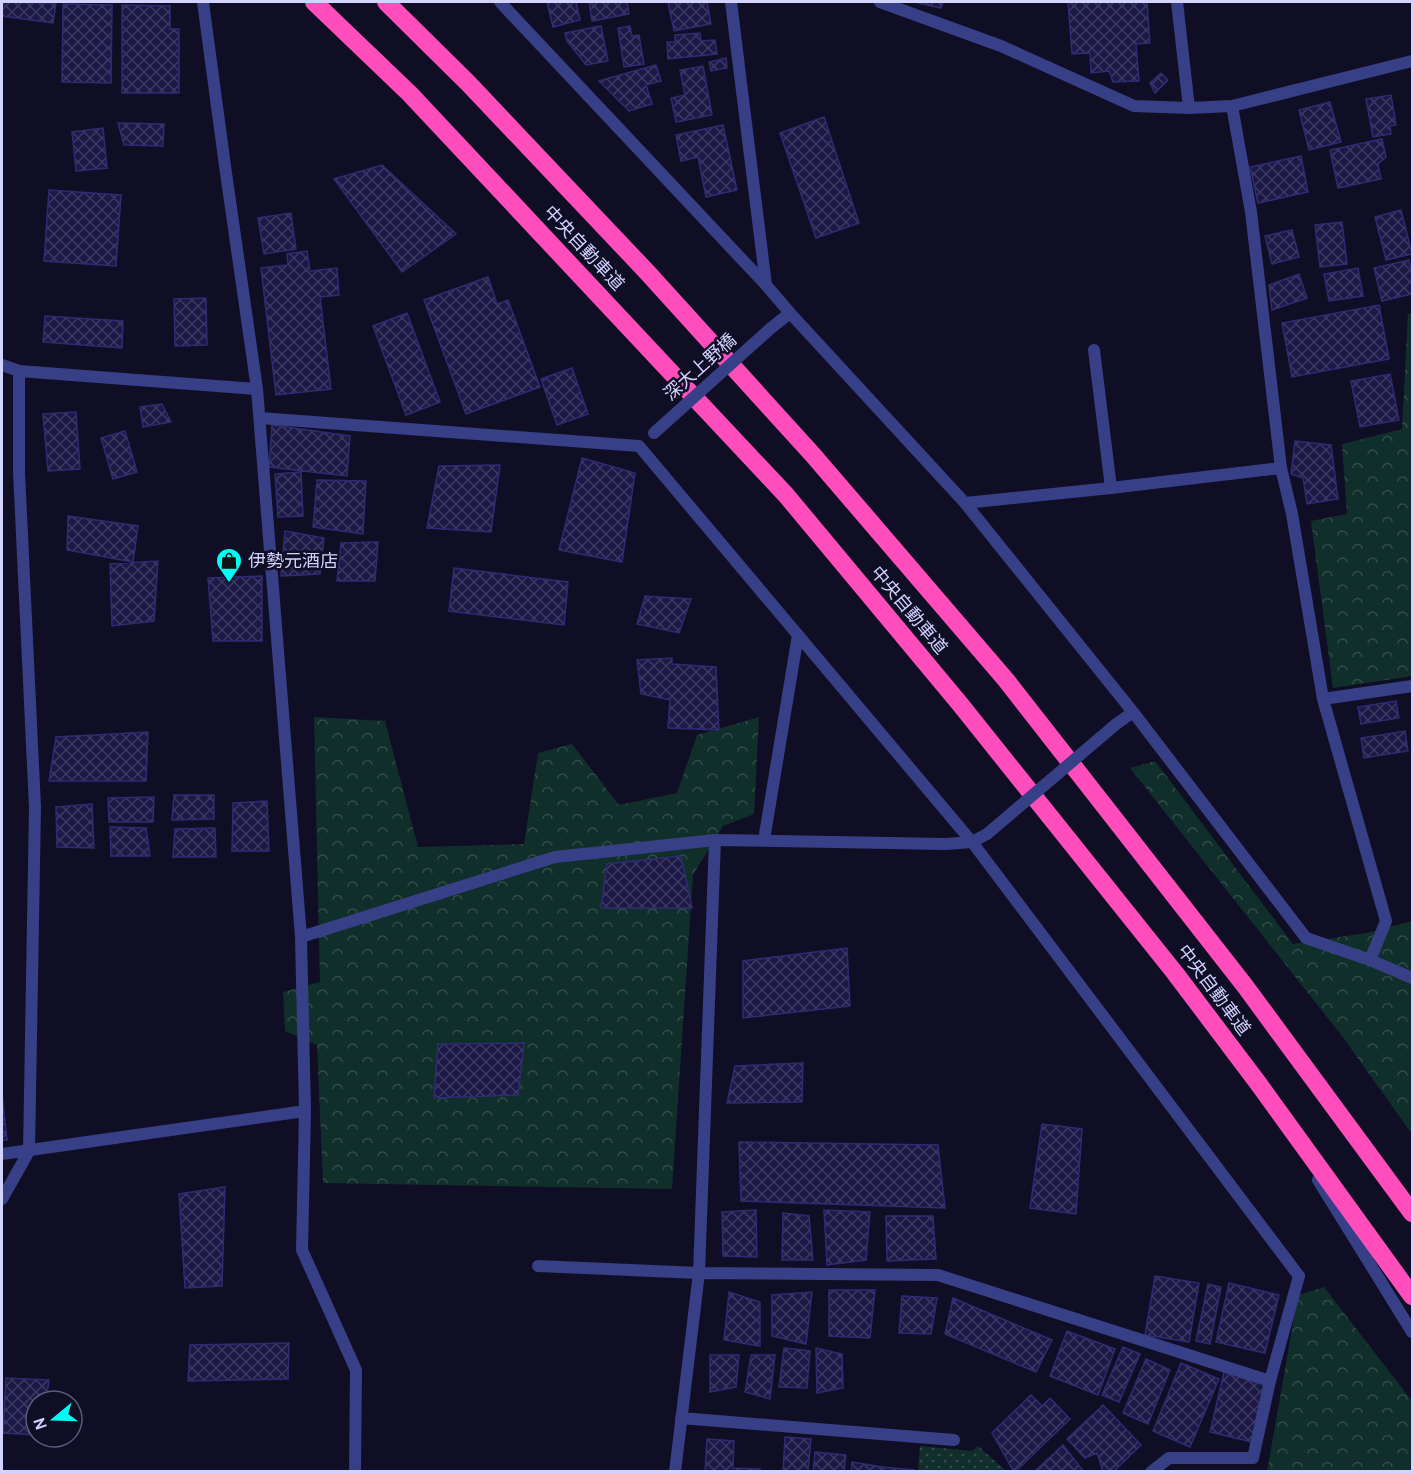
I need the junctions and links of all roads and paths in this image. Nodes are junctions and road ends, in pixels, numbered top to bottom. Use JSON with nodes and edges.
{"nodes":[{"id":1,"x":203,"y":2,"type":"edge"},
{"id":2,"x":314,"y":2,"type":"edge"},
{"id":3,"x":386,"y":2,"type":"edge"},
{"id":4,"x":500,"y":2,"type":"edge"},
{"id":5,"x":731,"y":2,"type":"edge"},
{"id":6,"x":880,"y":2,"type":"edge"},
{"id":7,"x":1177,"y":2,"type":"edge"},
{"id":8,"x":1413,"y":61,"type":"edge"},
{"id":9,"x":1232,"y":106,"type":"junction"},
{"id":10,"x":1189,"y":108,"type":"junction"},
{"id":11,"x":766,"y":285,"type":"junction"},
{"id":12,"x":790,"y":313,"type":"junction"},
{"id":13,"x":1094,"y":351,"type":"dead end"},
{"id":14,"x":2,"y":365,"type":"edge"},
{"id":15,"x":19,"y":371,"type":"junction"},
{"id":16,"x":257,"y":389,"type":"junction"},
{"id":17,"x":260,"y":418,"type":"junction"},
{"id":18,"x":639,"y":446,"type":"junction"},
{"id":19,"x":1281,"y":468,"type":"junction"},
{"id":20,"x":1111,"y":488,"type":"junction"},
{"id":21,"x":965,"y":503,"type":"junction"},
{"id":22,"x":798,"y":635,"type":"junction"},
{"id":23,"x":1413,"y":686,"type":"edge"},
{"id":24,"x":1323,"y":699,"type":"junction"},
{"id":25,"x":1133,"y":712,"type":"junction"},
{"id":26,"x":715,"y":840,"type":"junction"},
{"id":27,"x":764,"y":840,"type":"junction"},
{"id":28,"x":972,"y":842,"type":"junction"},
{"id":29,"x":301,"y":937,"type":"junction"},
{"id":30,"x":1370,"y":960,"type":"junction"},
{"id":31,"x":1413,"y":978,"type":"edge"},
{"id":32,"x":1258,"y":1083,"type":"junction"},
{"id":33,"x":305,"y":1111,"type":"junction"},
{"id":34,"x":28,"y":1151,"type":"junction"},
{"id":35,"x":2,"y":1154,"type":"edge"},
{"id":36,"x":2,"y":1199,"type":"edge"},
{"id":37,"x":1413,"y":1213,"type":"edge"},
{"id":38,"x":538,"y":1266,"type":"dead end"},
{"id":39,"x":699,"y":1273,"type":"junction"},
{"id":40,"x":1413,"y":1296,"type":"edge"},
{"id":41,"x":1413,"y":1332,"type":"edge"},
{"id":42,"x":1270,"y":1381,"type":"junction"},
{"id":43,"x":681,"y":1418,"type":"junction"},
{"id":44,"x":954,"y":1440,"type":"dead end"},
{"id":45,"x":355,"y":1472,"type":"edge"},
{"id":46,"x":675,"y":1472,"type":"edge"},
{"id":47,"x":1151,"y":1472,"type":"edge"}],
"edges":[{"from":1,"to":16,"type":"street"},
{"from":2,"to":32,"type":"highway","name":"中央自動車道"},
{"from":3,"to":37,"type":"highway","name":"中央自動車道"},
{"from":4,"to":11,"type":"street"},
{"from":5,"to":11,"type":"street"},
{"from":6,"to":10,"type":"street"},
{"from":7,"to":10,"type":"street"},
{"from":8,"to":9,"type":"street"},
{"from":9,"to":10,"type":"street"},
{"from":9,"to":19,"type":"street"},
{"from":11,"to":12,"type":"street"},
{"from":12,"to":18,"type":"street","name":"深大上野橋","bridge":true},
{"from":12,"to":21,"type":"street"},
{"from":13,"to":20,"type":"street"},
{"from":14,"to":15,"type":"street"},
{"from":15,"to":16,"type":"street"},
{"from":15,"to":34,"type":"street"},
{"from":16,"to":17,"type":"street"},
{"from":17,"to":18,"type":"street"},
{"from":17,"to":29,"type":"street"},
{"from":18,"to":22,"type":"street"},
{"from":19,"to":20,"type":"street"},
{"from":19,"to":24,"type":"street"},
{"from":20,"to":21,"type":"street"},
{"from":21,"to":25,"type":"street"},
{"from":22,"to":27,"type":"street"},
{"from":22,"to":28,"type":"street"},
{"from":23,"to":24,"type":"street"},
{"from":24,"to":30,"type":"street"},
{"from":25,"to":28,"type":"street","bridge":true},
{"from":25,"to":30,"type":"street"},
{"from":26,"to":27,"type":"street"},
{"from":26,"to":29,"type":"street"},
{"from":26,"to":39,"type":"street"},
{"from":27,"to":28,"type":"street"},
{"from":28,"to":42,"type":"street"},
{"from":29,"to":33,"type":"street"},
{"from":30,"to":31,"type":"street"},
{"from":32,"to":40,"type":"highway","name":"中央自動車道"},
{"from":32,"to":41,"type":"street"},
{"from":33,"to":34,"type":"street"},
{"from":33,"to":45,"type":"street"},
{"from":34,"to":35,"type":"street"},
{"from":34,"to":36,"type":"street"},
{"from":38,"to":39,"type":"street"},
{"from":39,"to":42,"type":"street"},
{"from":39,"to":43,"type":"street"},
{"from":42,"to":47,"type":"street"},
{"from":43,"to":44,"type":"street"},
{"from":43,"to":46,"type":"street"}]}
